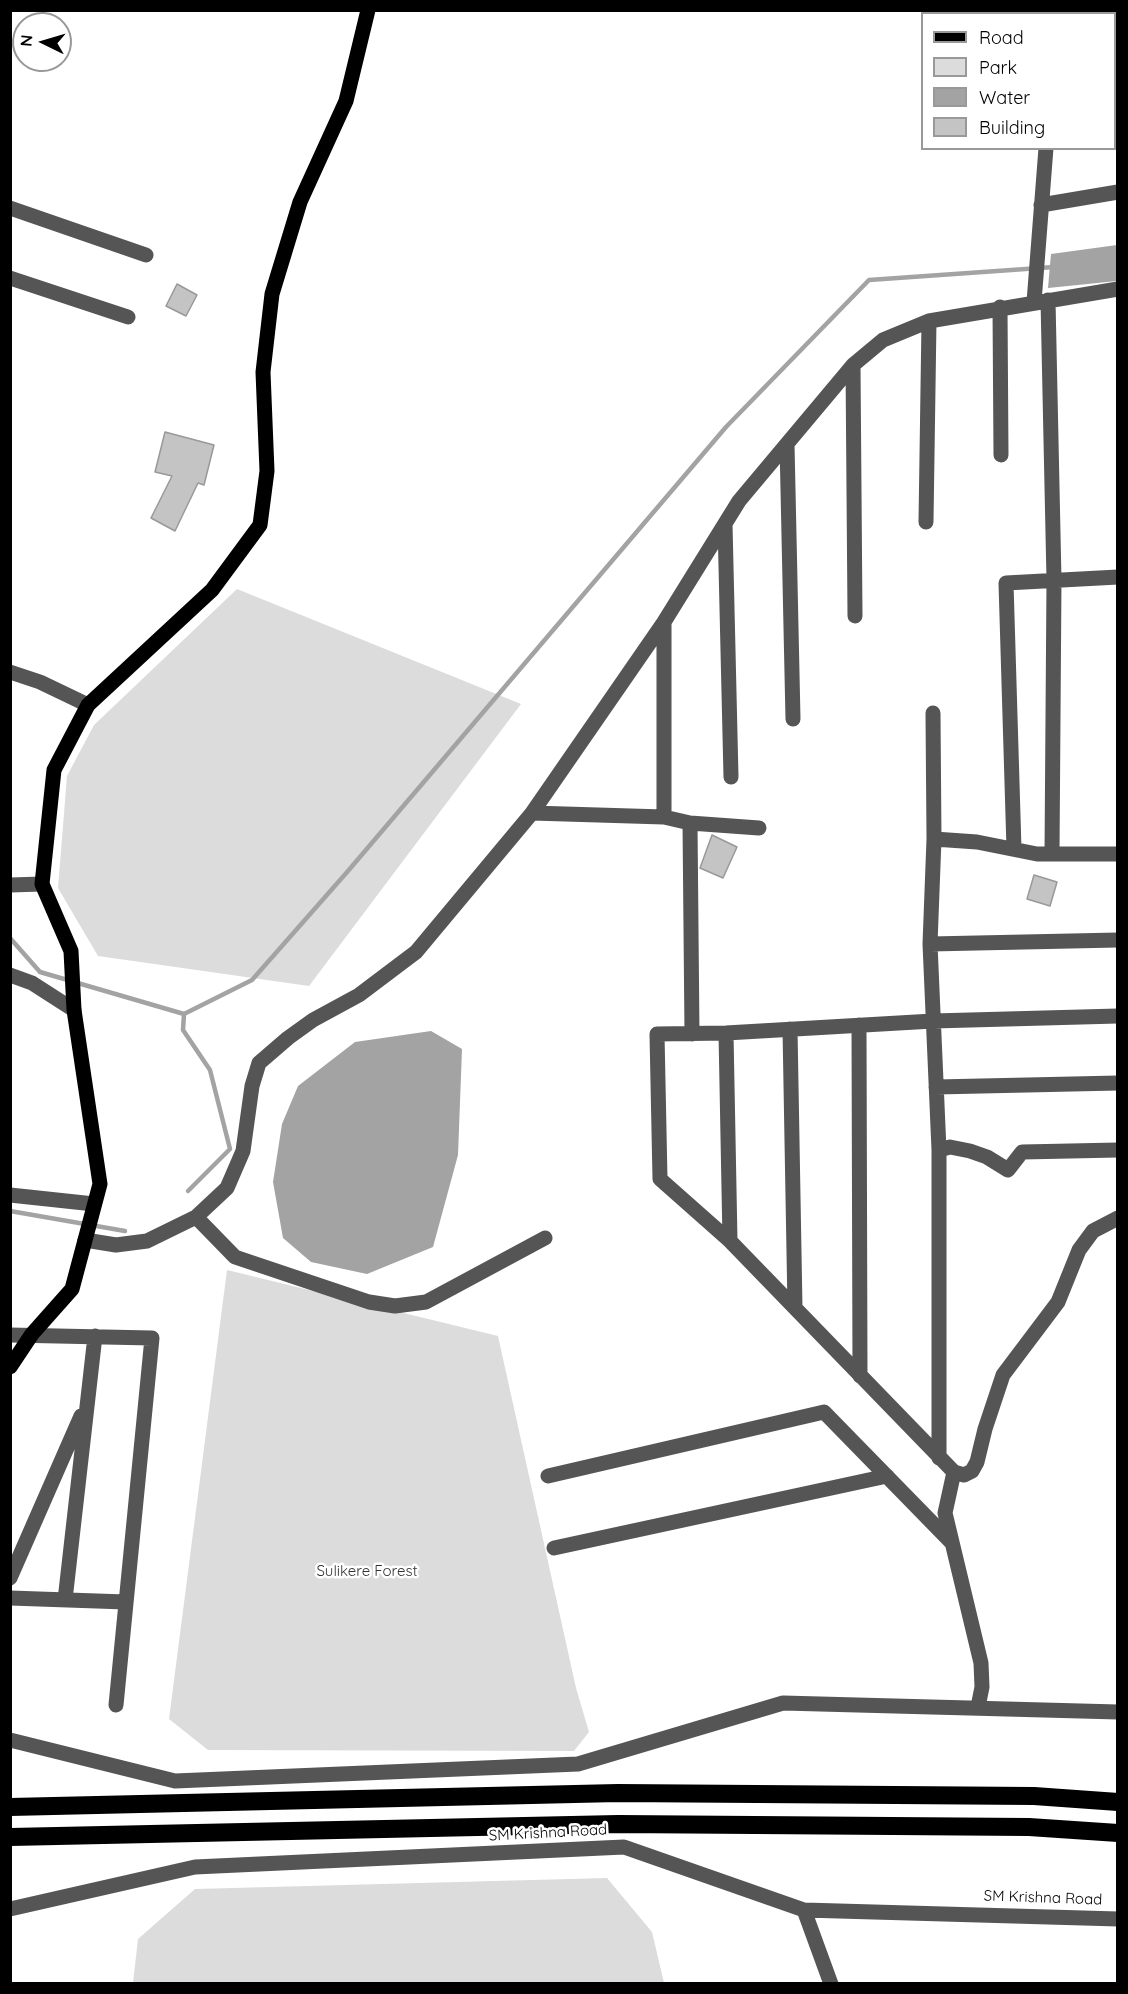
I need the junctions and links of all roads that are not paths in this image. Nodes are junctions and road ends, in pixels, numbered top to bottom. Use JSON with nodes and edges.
{"nodes":[{"id":1,"x":368,"y":10,"type":"edge"},
{"id":2,"x":1046,"y":150,"type":"edge"},
{"id":3,"x":1118,"y":192,"type":"edge"},
{"id":4,"x":1041,"y":205,"type":"junction"},
{"id":5,"x":10,"y":207,"type":"edge"},
{"id":6,"x":146,"y":255,"type":"dead end"},
{"id":7,"x":10,"y":278,"type":"edge"},
{"id":8,"x":1118,"y":289,"type":"edge"},
{"id":9,"x":1041,"y":301,"type":"junction"},
{"id":10,"x":1000,"y":307,"type":"junction"},
{"id":11,"x":128,"y":317,"type":"dead end"},
{"id":12,"x":929,"y":321,"type":"junction"},
{"id":13,"x":853,"y":365,"type":"junction"},
{"id":14,"x":787,"y":444,"type":"junction"},
{"id":15,"x":1001,"y":455,"type":"dead end"},
{"id":16,"x":926,"y":522,"type":"dead end"},
{"id":17,"x":725,"y":524,"type":"junction"},
{"id":18,"x":1118,"y":577,"type":"edge"},
{"id":19,"x":1054,"y":580,"type":"junction"},
{"id":20,"x":855,"y":616,"type":"dead end"},
{"id":21,"x":664,"y":622,"type":"junction"},
{"id":22,"x":10,"y":672,"type":"edge"},
{"id":23,"x":88,"y":705,"type":"junction"},
{"id":24,"x":933,"y":713,"type":"dead end"},
{"id":25,"x":793,"y":719,"type":"dead end"},
{"id":26,"x":731,"y":777,"type":"dead end"},
{"id":27,"x":532,"y":813,"type":"junction"},
{"id":28,"x":664,"y":817,"type":"junction"},
{"id":29,"x":690,"y":823,"type":"junction"},
{"id":30,"x":759,"y":828,"type":"dead end"},
{"id":31,"x":934,"y":839,"type":"junction"},
{"id":32,"x":1014,"y":849,"type":"junction"},
{"id":33,"x":1052,"y":854,"type":"junction"},
{"id":34,"x":1118,"y":854,"type":"edge"},
{"id":35,"x":42,"y":884,"type":"junction"},
{"id":36,"x":10,"y":885,"type":"edge"},
{"id":37,"x":1118,"y":940,"type":"edge"},
{"id":38,"x":930,"y":944,"type":"junction"},
{"id":39,"x":10,"y":975,"type":"edge"},
{"id":40,"x":74,"y":1010,"type":"junction"},
{"id":41,"x":1118,"y":1016,"type":"edge"},
{"id":42,"x":933,"y":1021,"type":"junction"},
{"id":43,"x":859,"y":1025,"type":"junction"},
{"id":44,"x":790,"y":1029,"type":"junction"},
{"id":45,"x":726,"y":1033,"type":"junction"},
{"id":46,"x":692,"y":1034,"type":"junction"},
{"id":47,"x":1118,"y":1083,"type":"edge"},
{"id":48,"x":936,"y":1087,"type":"junction"},
{"id":49,"x":939,"y":1150,"type":"junction"},
{"id":50,"x":1118,"y":1150,"type":"edge"},
{"id":51,"x":10,"y":1195,"type":"edge"},
{"id":52,"x":94,"y":1204,"type":"junction"},
{"id":53,"x":196,"y":1217,"type":"junction"},
{"id":54,"x":1118,"y":1218,"type":"edge"},
{"id":55,"x":545,"y":1238,"type":"dead end"},
{"id":56,"x":85,"y":1240,"type":"junction"},
{"id":57,"x":730,"y":1241,"type":"junction"},
{"id":58,"x":795,"y":1308,"type":"junction"},
{"id":59,"x":32,"y":1334,"type":"junction"},
{"id":60,"x":10,"y":1335,"type":"edge"},
{"id":61,"x":95,"y":1336,"type":"junction"},
{"id":62,"x":10,"y":1367,"type":"edge"},
{"id":63,"x":861,"y":1376,"type":"junction"},
{"id":64,"x":88,"y":1400,"type":"junction"},
{"id":65,"x":939,"y":1458,"type":"junction"},
{"id":66,"x":954,"y":1472,"type":"junction"},
{"id":67,"x":548,"y":1476,"type":"dead end"},
{"id":68,"x":887,"y":1476,"type":"junction"},
{"id":69,"x":952,"y":1543,"type":"junction"},
{"id":70,"x":554,"y":1548,"type":"dead end"},
{"id":71,"x":10,"y":1578,"type":"edge"},
{"id":72,"x":10,"y":1598,"type":"edge"},
{"id":73,"x":65,"y":1600,"type":"junction"},
{"id":74,"x":126,"y":1602,"type":"junction"},
{"id":75,"x":116,"y":1705,"type":"dead end"},
{"id":76,"x":978,"y":1707,"type":"junction"},
{"id":77,"x":1118,"y":1712,"type":"edge"},
{"id":78,"x":10,"y":1740,"type":"edge"},
{"id":79,"x":1118,"y":1802,"type":"edge"},
{"id":80,"x":10,"y":1807,"type":"edge"},
{"id":81,"x":1118,"y":1833,"type":"edge"},
{"id":82,"x":10,"y":1837,"type":"edge"},
{"id":83,"x":10,"y":1909,"type":"edge"},
{"id":84,"x":804,"y":1910,"type":"junction"},
{"id":85,"x":1118,"y":1919,"type":"edge"},
{"id":86,"x":831,"y":1983,"type":"edge"}],
"edges":[{"from":1,"to":23,"type":"main road"},
{"from":2,"to":4,"type":"street"},
{"from":3,"to":4,"type":"street"},
{"from":4,"to":9,"type":"street"},
{"from":5,"to":6,"type":"street"},
{"from":7,"to":11,"type":"street"},
{"from":8,"to":9,"type":"street"},
{"from":9,"to":10,"type":"street"},
{"from":9,"to":19,"type":"street"},
{"from":10,"to":12,"type":"street"},
{"from":10,"to":15,"type":"street"},
{"from":12,"to":13,"type":"street"},
{"from":12,"to":16,"type":"street"},
{"from":13,"to":14,"type":"street"},
{"from":13,"to":20,"type":"street"},
{"from":14,"to":17,"type":"street"},
{"from":14,"to":25,"type":"street"},
{"from":17,"to":21,"type":"street"},
{"from":17,"to":26,"type":"street"},
{"from":18,"to":19,"type":"street"},
{"from":19,"to":32,"type":"street"},
{"from":19,"to":33,"type":"street"},
{"from":21,"to":27,"type":"street"},
{"from":21,"to":28,"type":"street"},
{"from":22,"to":23,"type":"street"},
{"from":23,"to":35,"type":"main road"},
{"from":24,"to":31,"type":"street"},
{"from":27,"to":28,"type":"street"},
{"from":27,"to":53,"type":"street"},
{"from":28,"to":29,"type":"street"},
{"from":29,"to":30,"type":"street"},
{"from":29,"to":46,"type":"street"},
{"from":31,"to":32,"type":"street"},
{"from":31,"to":38,"type":"street"},
{"from":32,"to":33,"type":"street"},
{"from":33,"to":34,"type":"street"},
{"from":35,"to":36,"type":"street"},
{"from":35,"to":40,"type":"main road"},
{"from":37,"to":38,"type":"street"},
{"from":38,"to":42,"type":"street"},
{"from":39,"to":40,"type":"street"},
{"from":40,"to":52,"type":"main road"},
{"from":41,"to":42,"type":"street"},
{"from":42,"to":43,"type":"street"},
{"from":42,"to":48,"type":"street"},
{"from":43,"to":44,"type":"street"},
{"from":43,"to":63,"type":"street"},
{"from":44,"to":45,"type":"street"},
{"from":44,"to":58,"type":"street"},
{"from":45,"to":46,"type":"street"},
{"from":45,"to":57,"type":"street"},
{"from":46,"to":57,"type":"street"},
{"from":47,"to":48,"type":"street"},
{"from":48,"to":49,"type":"street"},
{"from":49,"to":50,"type":"street"},
{"from":49,"to":65,"type":"street"},
{"from":51,"to":52,"type":"street"},
{"from":52,"to":56,"type":"main road"},
{"from":53,"to":55,"type":"street"},
{"from":53,"to":56,"type":"street"},
{"from":54,"to":66,"type":"street"},
{"from":56,"to":59,"type":"main road"},
{"from":57,"to":58,"type":"street"},
{"from":58,"to":63,"type":"street"},
{"from":59,"to":60,"type":"street"},
{"from":59,"to":61,"type":"street"},
{"from":59,"to":62,"type":"main road"},
{"from":61,"to":64,"type":"street"},
{"from":61,"to":74,"type":"street"},
{"from":63,"to":65,"type":"street"},
{"from":64,"to":71,"type":"street"},
{"from":64,"to":73,"type":"street"},
{"from":65,"to":66,"type":"street"},
{"from":66,"to":69,"type":"street"},
{"from":67,"to":68,"type":"street"},
{"from":68,"to":69,"type":"street"},
{"from":68,"to":70,"type":"street"},
{"from":69,"to":76,"type":"street"},
{"from":72,"to":73,"type":"street"},
{"from":73,"to":74,"type":"street"},
{"from":74,"to":75,"type":"street"},
{"from":76,"to":77,"type":"street"},
{"from":76,"to":78,"type":"street"},
{"from":79,"to":80,"type":"highway"},
{"from":81,"to":82,"type":"highway","name":"SM Krishna Road"},
{"from":83,"to":84,"type":"street","name":"SM Krishna Road"},
{"from":84,"to":85,"type":"street","name":"SM Krishna Road"},
{"from":84,"to":86,"type":"street"}]}
